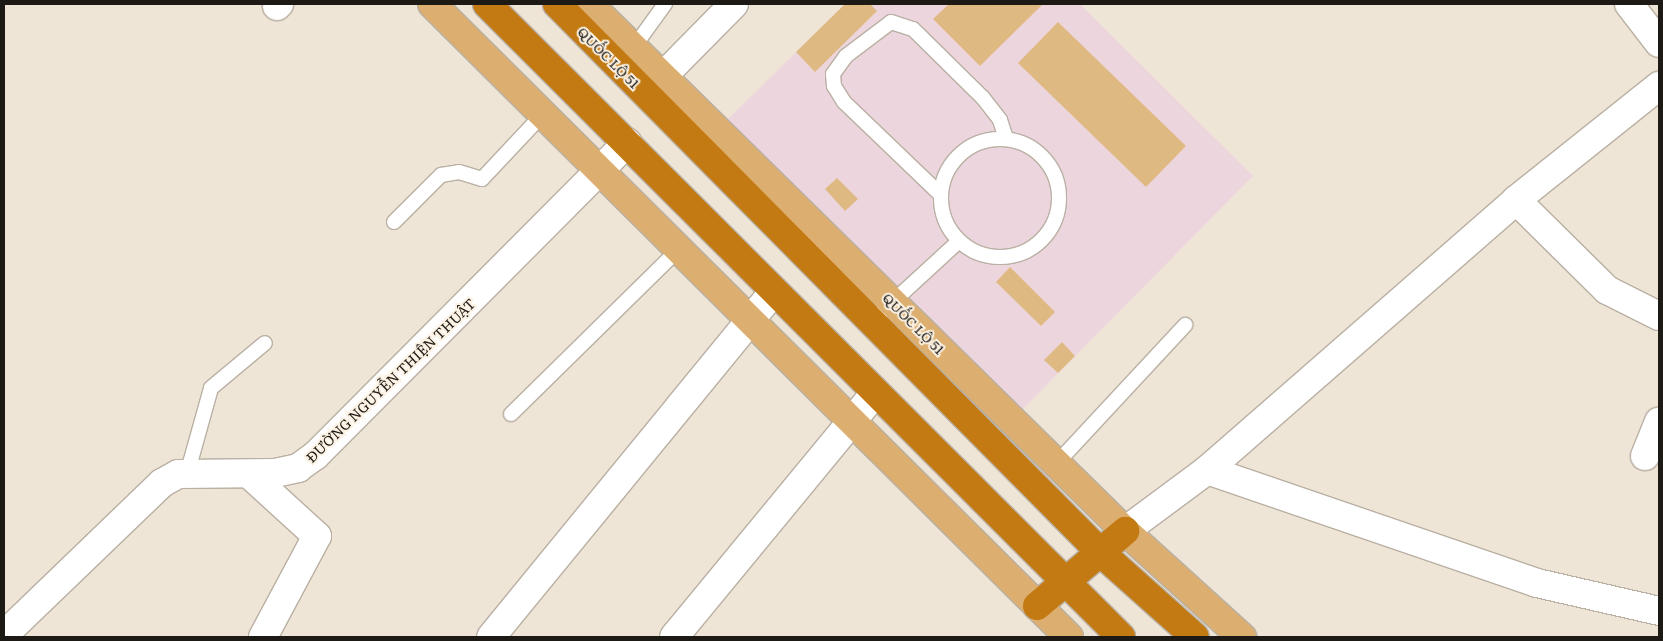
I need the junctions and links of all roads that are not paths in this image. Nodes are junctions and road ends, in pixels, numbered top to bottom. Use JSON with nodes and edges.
{"nodes":[{"id":1,"x":432,"y":4,"type":"edge"},
{"id":2,"x":487,"y":4,"type":"edge"},
{"id":3,"x":557,"y":4,"type":"edge"},
{"id":4,"x":589,"y":4,"type":"edge"},
{"id":5,"x":666,"y":4,"type":"edge"},
{"id":6,"x":734,"y":4,"type":"edge"},
{"id":7,"x":1629,"y":4,"type":"edge"},
{"id":8,"x":1659,"y":43,"type":"edge"},
{"id":9,"x":634,"y":47,"type":"junction"},
{"id":10,"x":663,"y":76,"type":"junction"},
{"id":11,"x":1659,"y":86,"type":"edge"},
{"id":12,"x":543,"y":114,"type":"junction"},
{"id":13,"x":1006,"y":139,"type":"junction"},
{"id":14,"x":627,"y":143,"type":"junction"},
{"id":15,"x":602,"y":171,"type":"junction"},
{"id":16,"x":941,"y":195,"type":"junction"},
{"id":17,"x":1516,"y":200,"type":"junction"},
{"id":18,"x":394,"y":222,"type":"dead end"},
{"id":19,"x":959,"y":241,"type":"junction"},
{"id":20,"x":680,"y":248,"type":"junction"},
{"id":21,"x":774,"y":291,"type":"junction"},
{"id":22,"x":893,"y":302,"type":"junction"},
{"id":23,"x":1659,"y":316,"type":"edge"},
{"id":24,"x":751,"y":318,"type":"junction"},
{"id":25,"x":872,"y":321,"type":"junction"},
{"id":26,"x":1185,"y":326,"type":"dead end"},
{"id":27,"x":265,"y":343,"type":"dead end"},
{"id":28,"x":875,"y":393,"type":"junction"},
{"id":29,"x":511,"y":414,"type":"dead end"},
{"id":30,"x":851,"y":420,"type":"junction"},
{"id":31,"x":1659,"y":422,"type":"edge"},
{"id":32,"x":1645,"y":456,"type":"dead end"},
{"id":33,"x":1056,"y":464,"type":"junction"},
{"id":34,"x":1207,"y":470,"type":"junction"},
{"id":35,"x":187,"y":474,"type":"junction"},
{"id":36,"x":248,"y":474,"type":"junction"},
{"id":37,"x":1125,"y":531,"type":"junction"},
{"id":38,"x":1100,"y":552,"type":"junction"},
{"id":39,"x":1063,"y":583,"type":"junction"},
{"id":40,"x":1036,"y":606,"type":"junction"},
{"id":41,"x":1659,"y":611,"type":"edge"},
{"id":42,"x":4,"y":635,"type":"edge"},
{"id":43,"x":263,"y":637,"type":"edge"},
{"id":44,"x":490,"y":637,"type":"edge"},
{"id":45,"x":674,"y":637,"type":"edge"},
{"id":46,"x":1069,"y":637,"type":"edge"},
{"id":47,"x":1120,"y":637,"type":"edge"},
{"id":48,"x":1195,"y":637,"type":"edge"},
{"id":49,"x":1242,"y":637,"type":"edge"}],
"edges":[{"from":1,"to":12,"type":"main road"},
{"from":2,"to":14,"type":"highway"},
{"from":3,"to":25,"type":"highway","name":"QUỐC LỘ 51"},
{"from":4,"to":9,"type":"main road","name":"QUỐC LỘ 51"},
{"from":5,"to":9,"type":"lane"},
{"from":6,"to":10,"type":"street"},
{"from":7,"to":8,"type":"street"},
{"from":9,"to":10,"type":"main road","name":"QUỐC LỘ 51"},
{"from":10,"to":22,"type":"main road","name":"QUỐC LỘ 51"},
{"from":11,"to":17,"type":"street"},
{"from":12,"to":15,"type":"main road"},
{"from":12,"to":18,"type":"lane"},
{"from":13,"to":16,"type":"lane"},
{"from":13,"to":16,"type":"lane"},
{"from":13,"to":19,"type":"lane"},
{"from":14,"to":15,"type":"street","name":"ĐƯỜNG NGUYỄN THIỆN THUẬT"},
{"from":14,"to":21,"type":"highway"},
{"from":15,"to":20,"type":"main road"},
{"from":15,"to":36,"type":"street","name":"ĐƯỜNG NGUYỄN THIỆN THUẬT"},
{"from":16,"to":19,"type":"lane"},
{"from":17,"to":23,"type":"street"},
{"from":17,"to":34,"type":"street"},
{"from":19,"to":22,"type":"lane"},
{"from":20,"to":24,"type":"main road"},
{"from":20,"to":29,"type":"lane"},
{"from":21,"to":24,"type":"street"},
{"from":21,"to":28,"type":"highway"},
{"from":22,"to":25,"type":"lane"},
{"from":22,"to":33,"type":"main road","name":"QUỐC LỘ 51"},
{"from":24,"to":30,"type":"main road"},
{"from":24,"to":44,"type":"street"},
{"from":25,"to":38,"type":"highway","name":"QUỐC LỘ 51"},
{"from":26,"to":33,"type":"lane"},
{"from":27,"to":35,"type":"lane"},
{"from":28,"to":30,"type":"street"},
{"from":28,"to":39,"type":"highway"},
{"from":30,"to":40,"type":"main road"},
{"from":30,"to":45,"type":"street"},
{"from":31,"to":32,"type":"street"},
{"from":33,"to":37,"type":"main road","name":"QUỐC LỘ 51"},
{"from":34,"to":37,"type":"street"},
{"from":34,"to":41,"type":"street"},
{"from":35,"to":36,"type":"street","name":"ĐƯỜNG NGUYỄN THIỆN THUẬT"},
{"from":35,"to":42,"type":"street","name":"ĐƯỜNG NGUYỄN THIỆN THUẬT"},
{"from":36,"to":43,"type":"street"},
{"from":37,"to":38,"type":"highway"},
{"from":37,"to":49,"type":"main road","name":"QUỐC LỘ 51"},
{"from":38,"to":39,"type":"highway"},
{"from":38,"to":48,"type":"highway","name":"QUỐC LỘ 51"},
{"from":39,"to":40,"type":"highway"},
{"from":39,"to":47,"type":"highway"},
{"from":40,"to":46,"type":"main road"}]}
